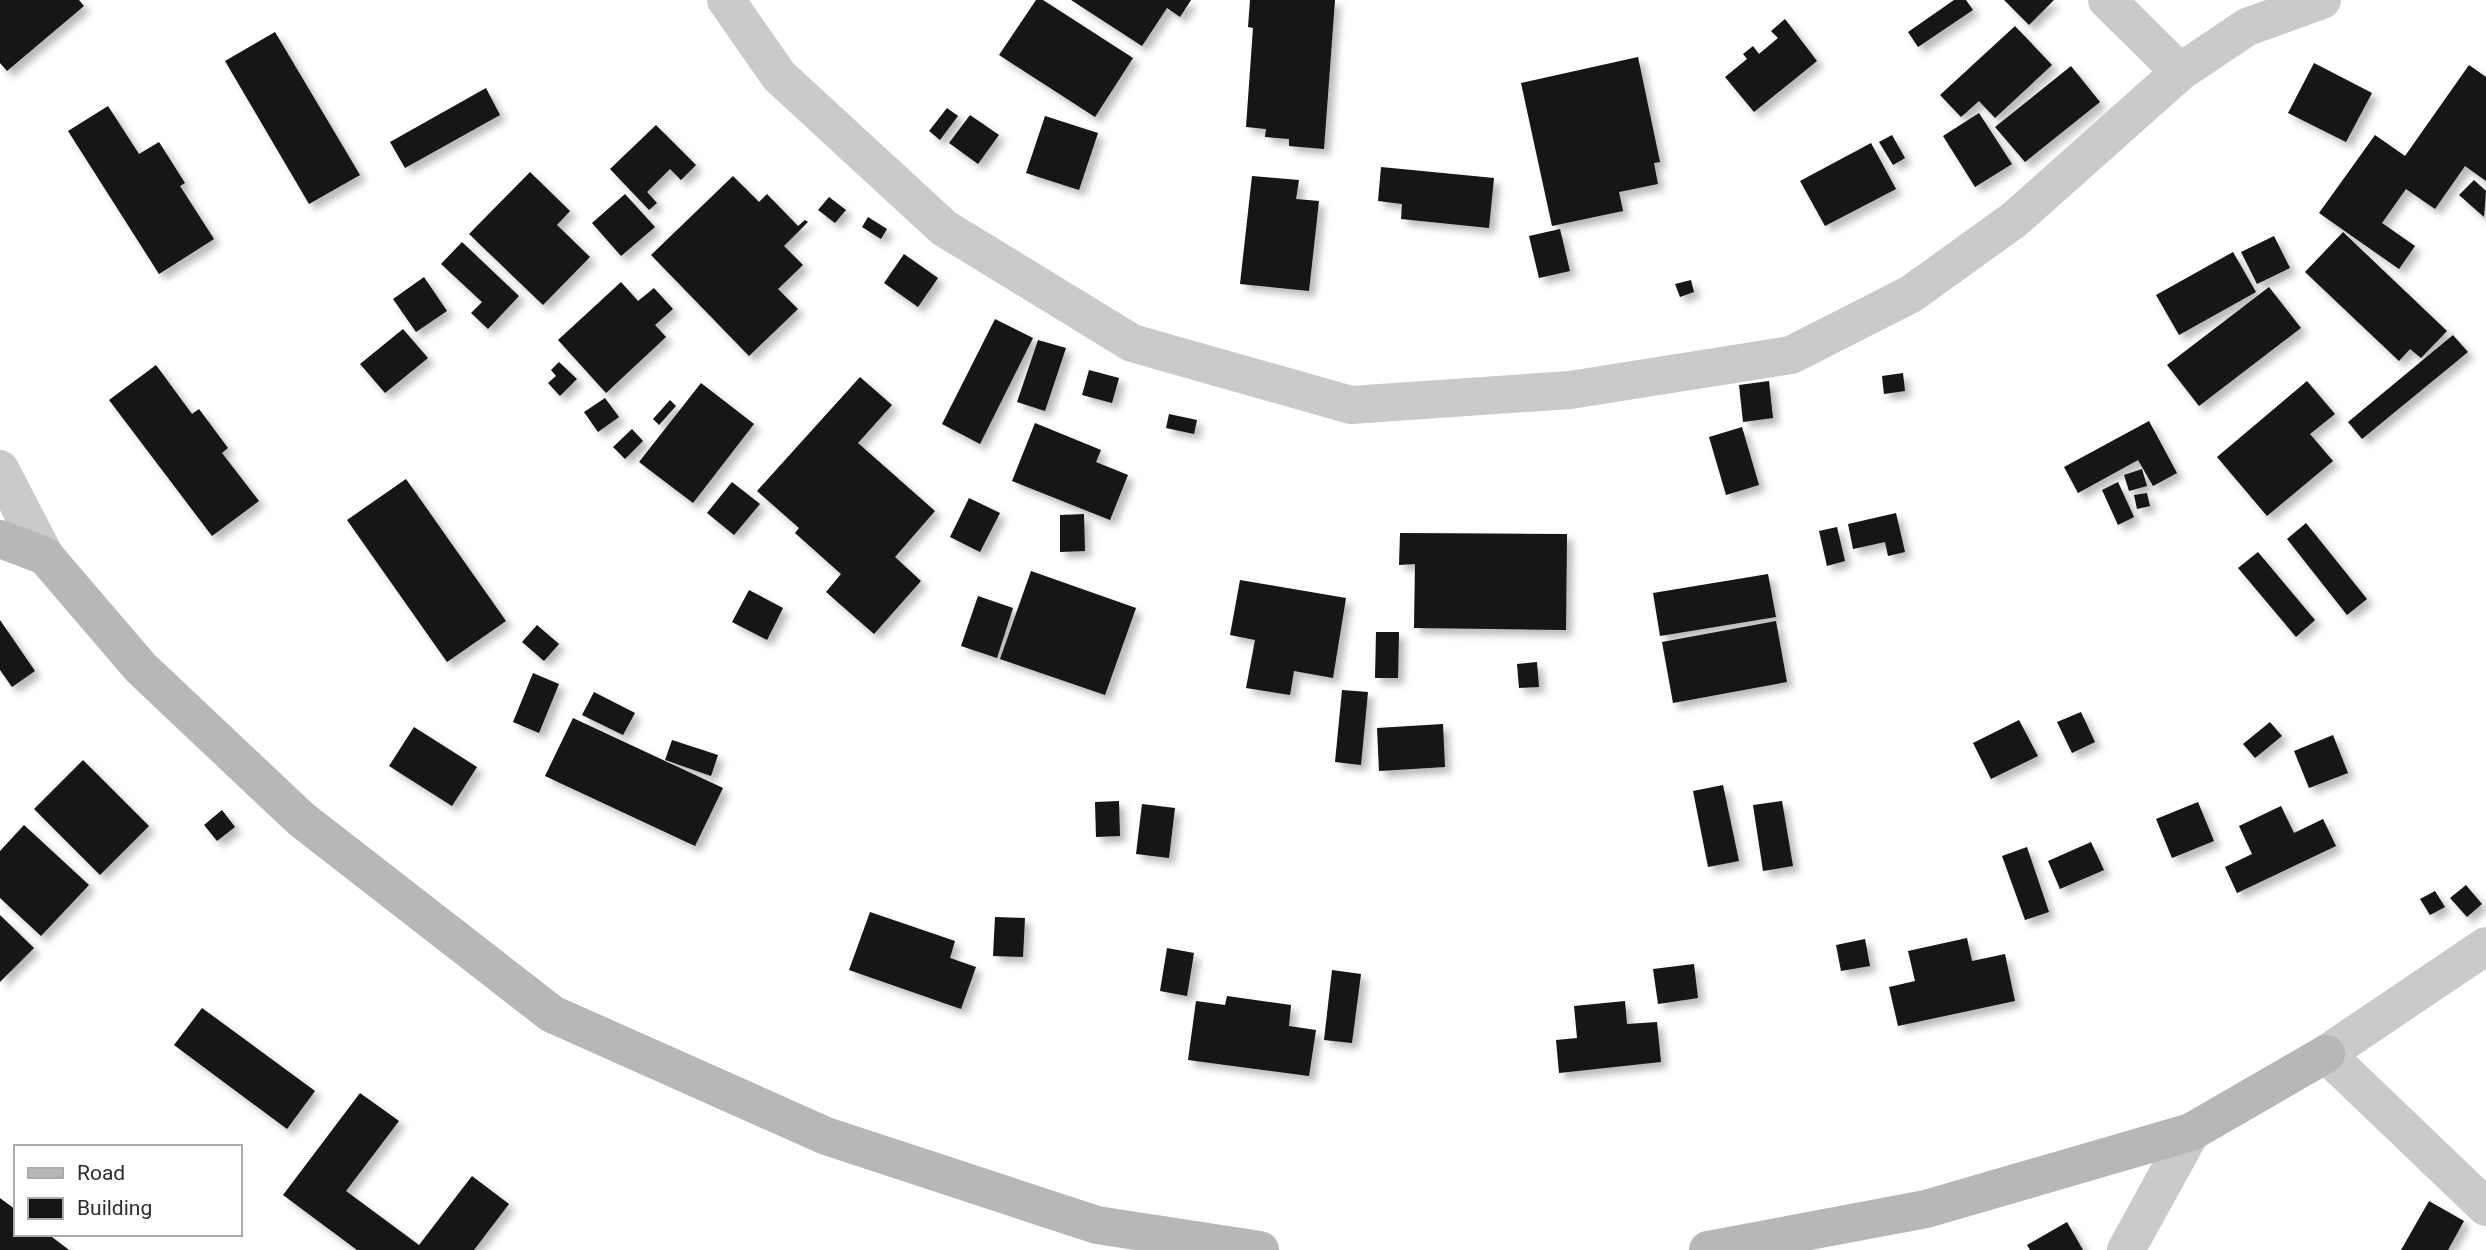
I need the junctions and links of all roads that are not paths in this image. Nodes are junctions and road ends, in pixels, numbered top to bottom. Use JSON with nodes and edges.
{"nodes":[{"id":1,"x":726,"y":0,"type":"edge"},
{"id":2,"x":2107,"y":0,"type":"edge"},
{"id":3,"x":2322,"y":0,"type":"edge"},
{"id":4,"x":2180,"y":72,"type":"junction"},
{"id":5,"x":0,"y":469,"type":"edge"},
{"id":6,"x":0,"y":539,"type":"edge"},
{"id":7,"x":45,"y":556,"type":"junction"},
{"id":8,"x":2486,"y":946,"type":"edge"},
{"id":9,"x":2326,"y":1054,"type":"junction"},
{"id":10,"x":2191,"y":1132,"type":"junction"},
{"id":11,"x":2486,"y":1207,"type":"edge"},
{"id":12,"x":1260,"y":1250,"type":"edge"},
{"id":13,"x":1708,"y":1250,"type":"edge"},
{"id":14,"x":2126,"y":1250,"type":"edge"}],
"edges":[{"from":1,"to":4,"type":"street"},
{"from":2,"to":4,"type":"street"},
{"from":3,"to":4,"type":"street"},
{"from":5,"to":7,"type":"street"},
{"from":6,"to":7,"type":"street"},
{"from":7,"to":12,"type":"street"},
{"from":8,"to":9,"type":"street"},
{"from":9,"to":10,"type":"street"},
{"from":9,"to":11,"type":"street"},
{"from":10,"to":13,"type":"street"},
{"from":10,"to":14,"type":"street"}]}
